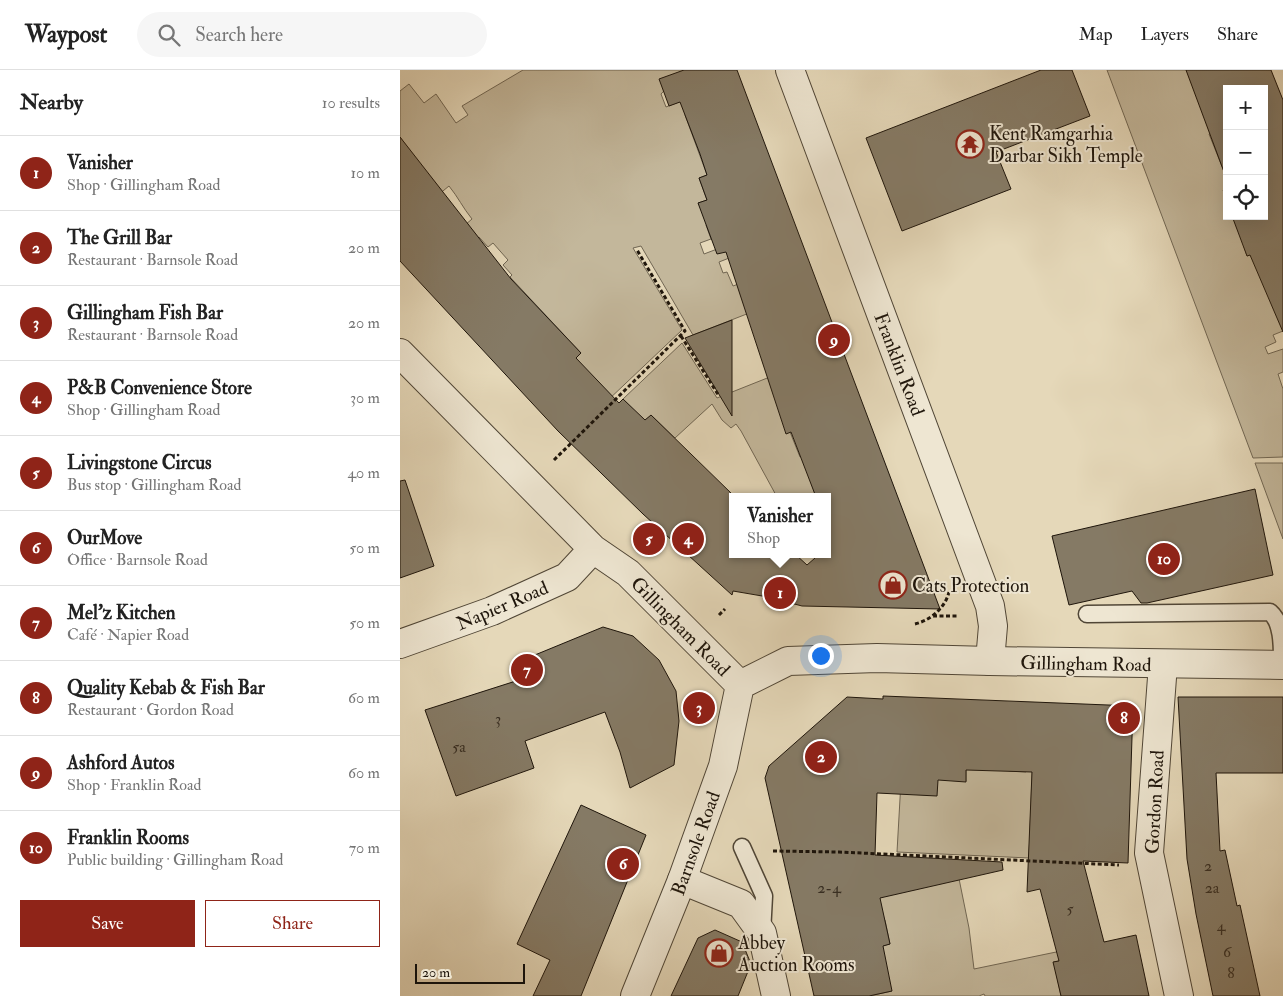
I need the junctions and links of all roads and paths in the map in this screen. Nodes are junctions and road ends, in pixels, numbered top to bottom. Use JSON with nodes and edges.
{"nodes":[{"id":1,"x":790,"y":70,"type":"edge"},
{"id":2,"x":638,"y":250,"type":"dead end"},
{"id":3,"x":681,"y":336,"type":"junction"},
{"id":4,"x":400,"y":353,"type":"edge"},
{"id":5,"x":718,"y":396,"type":"dead end"},
{"id":6,"x":554,"y":460,"type":"dead end"},
{"id":7,"x":593,"y":549,"type":"junction"},
{"id":8,"x":949,"y":590,"type":"dead end"},
{"id":9,"x":725,"y":609,"type":"dead end"},
{"id":10,"x":1087,"y":614,"type":"dead end"},
{"id":11,"x":719,"y":615,"type":"dead end"},
{"id":12,"x":911,"y":624,"type":"dead end"},
{"id":13,"x":400,"y":644,"type":"edge"},
{"id":14,"x":990,"y":661,"type":"junction"},
{"id":15,"x":1163,"y":664,"type":"junction"},
{"id":16,"x":1282,"y":665,"type":"edge"},
{"id":17,"x":740,"y":685,"type":"junction"},
{"id":18,"x":742,"y":847,"type":"dead end"},
{"id":19,"x":766,"y":852,"type":"dead end"},
{"id":20,"x":1126,"y":865,"type":"dead end"},
{"id":21,"x":682,"y":880,"type":"junction"},
{"id":22,"x":762,"y":933,"type":"junction"},
{"id":23,"x":635,"y":996,"type":"edge"},
{"id":24,"x":776,"y":996,"type":"edge"},
{"id":25,"x":1179,"y":996,"type":"edge"}],
"edges":[{"from":1,"to":14,"type":"street","name":"Franklin Road"},
{"from":2,"to":3,"type":"path"},
{"from":3,"to":5,"type":"path"},
{"from":3,"to":6,"type":"path"},
{"from":4,"to":7,"type":"street","name":"Gillingham Road"},
{"from":7,"to":13,"type":"street","name":"Napier Road"},
{"from":7,"to":17,"type":"street","name":"Gillingham Road"},
{"from":8,"to":12,"type":"path"},
{"from":9,"to":11,"type":"path"},
{"from":10,"to":16,"type":"lane"},
{"from":14,"to":15,"type":"street","name":"Gillingham Road"},
{"from":14,"to":17,"type":"street","name":"Gillingham Road"},
{"from":15,"to":16,"type":"street","name":"Gillingham Road"},
{"from":15,"to":25,"type":"street","name":"Gordon Road"},
{"from":17,"to":21,"type":"street","name":"Barnsole Road"},
{"from":18,"to":22,"type":"lane"},
{"from":19,"to":20,"type":"path"},
{"from":21,"to":22,"type":"street"},
{"from":21,"to":23,"type":"street","name":"Barnsole Road"},
{"from":22,"to":24,"type":"street"}]}
